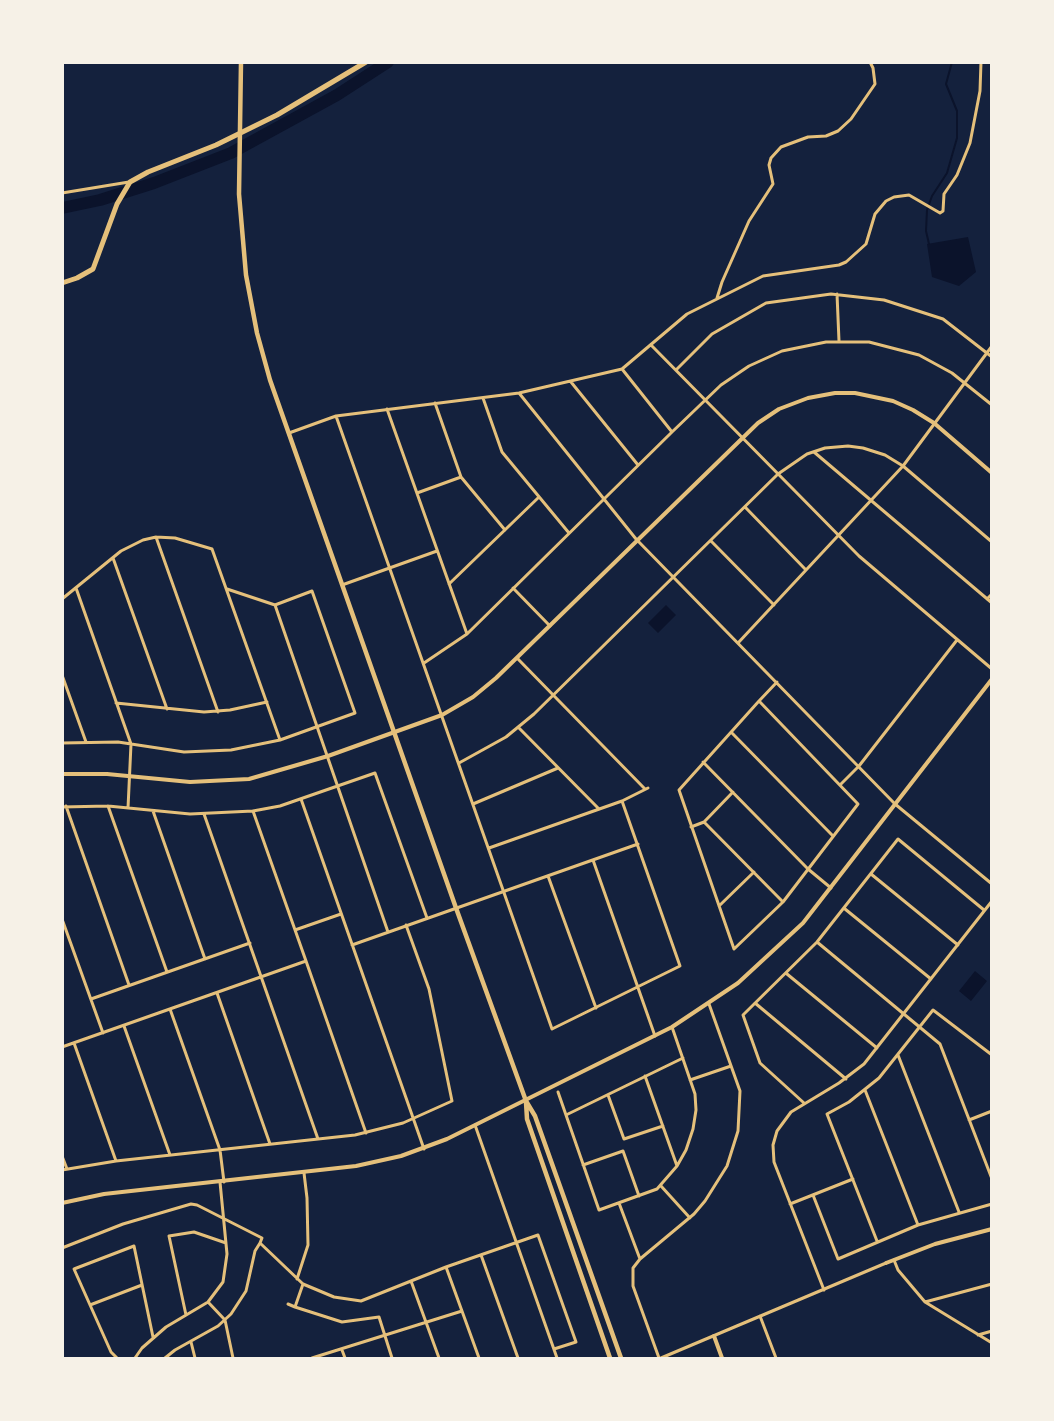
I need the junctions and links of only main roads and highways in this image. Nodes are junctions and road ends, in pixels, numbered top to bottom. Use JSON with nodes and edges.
{"nodes":[{"id":1,"x":241,"y":62,"type":"edge"},
{"id":2,"x":366,"y":62,"type":"edge"},
{"id":3,"x":62,"y":283,"type":"edge"},
{"id":4,"x":526,"y":1100,"type":"junction"},
{"id":5,"x":610,"y":1358,"type":"edge"},
{"id":6,"x":621,"y":1358,"type":"edge"}],
"edges":[{"from":1,"to":4,"type":"main road"},
{"from":2,"to":3,"type":"main road"},
{"from":4,"to":5,"type":"main road"},
{"from":4,"to":6,"type":"main road"}]}
